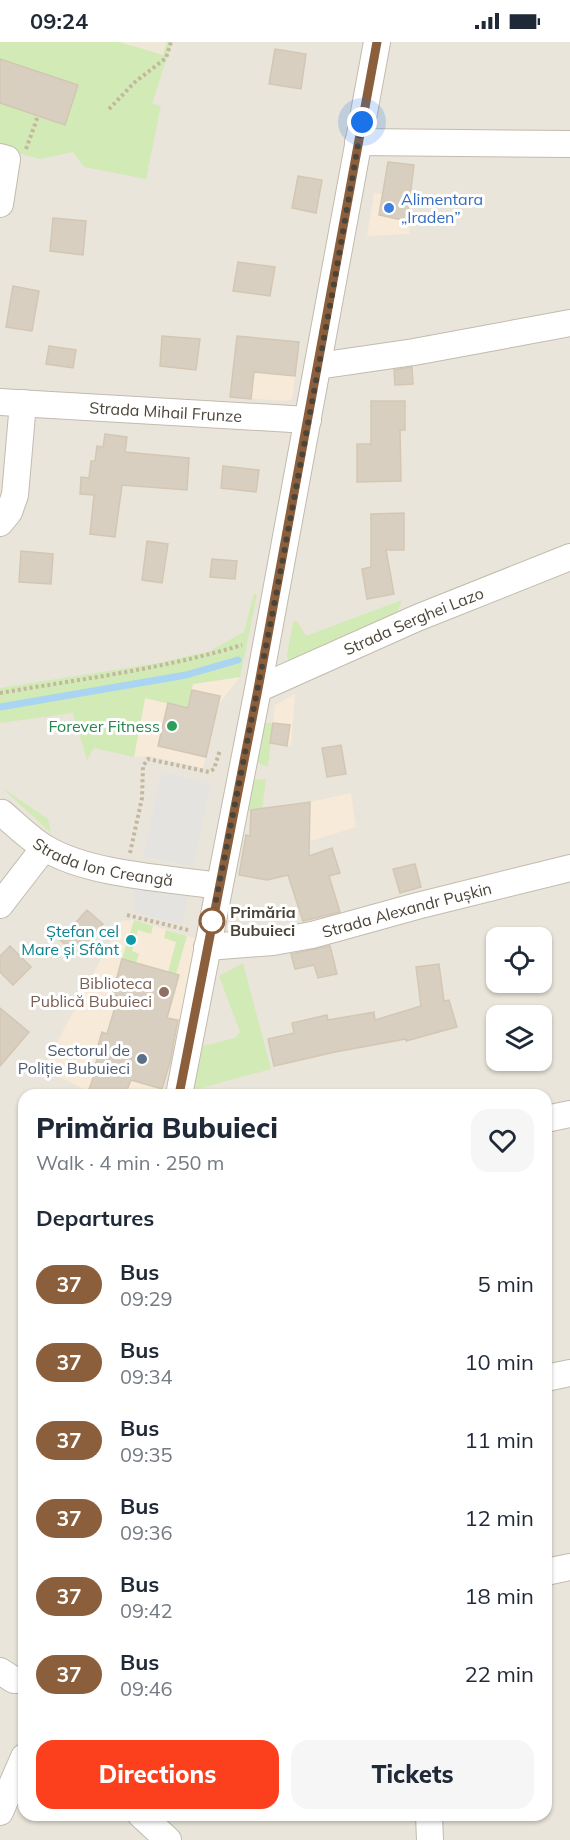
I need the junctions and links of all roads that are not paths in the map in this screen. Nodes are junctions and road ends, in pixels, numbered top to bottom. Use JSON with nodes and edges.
{"nodes":[{"id":1,"x":377,"y":42,"type":"edge"},
{"id":2,"x":358,"y":142,"type":"junction"},
{"id":3,"x":570,"y":144,"type":"edge"},
{"id":4,"x":12,"y":154,"type":"edge"},
{"id":5,"x":0,"y":204,"type":"edge"},
{"id":6,"x":570,"y":323,"type":"edge"},
{"id":7,"x":318,"y":366,"type":"junction"},
{"id":8,"x":11,"y":402,"type":"edge"},
{"id":9,"x":309,"y":420,"type":"junction"},
{"id":10,"x":0,"y":523,"type":"edge"},
{"id":11,"x":570,"y":557,"type":"edge"},
{"id":12,"x":258,"y":689,"type":"junction"},
{"id":13,"x":1,"y":812,"type":"edge"},
{"id":14,"x":44,"y":848,"type":"junction"},
{"id":15,"x":570,"y":868,"type":"edge"},
{"id":16,"x":219,"y":886,"type":"junction"},
{"id":17,"x":0,"y":905,"type":"edge"},
{"id":18,"x":202,"y":940,"type":"junction"},
{"id":19,"x":179,"y":1089,"type":"edge"},
{"id":20,"x":570,"y":1114,"type":"edge"},
{"id":21,"x":552,"y":1118,"type":"edge"},
{"id":22,"x":570,"y":1372,"type":"edge"},
{"id":23,"x":552,"y":1376,"type":"edge"},
{"id":24,"x":570,"y":1568,"type":"edge"},
{"id":25,"x":552,"y":1571,"type":"edge"},
{"id":26,"x":0,"y":1671,"type":"edge"},
{"id":27,"x":18,"y":1680,"type":"edge"},
{"id":28,"x":18,"y":1771,"type":"edge"},
{"id":29,"x":0,"y":1812,"type":"edge"},
{"id":30,"x":147,"y":1821,"type":"edge"},
{"id":31,"x":429,"y":1821,"type":"edge"},
{"id":32,"x":168,"y":1840,"type":"edge"},
{"id":33,"x":430,"y":1840,"type":"edge"}],
"edges":[{"from":1,"to":2,"type":"street"},
{"from":2,"to":3,"type":"street"},
{"from":2,"to":7,"type":"street"},
{"from":4,"to":5,"type":"street"},
{"from":6,"to":7,"type":"street"},
{"from":7,"to":9,"type":"street"},
{"from":8,"to":9,"type":"street","name":"Strada Mihail Frunze"},
{"from":8,"to":10,"type":"street","name":"Strada Mihail Frunze"},
{"from":9,"to":12,"type":"street"},
{"from":11,"to":12,"type":"street","name":"Strada Serghei Lazo"},
{"from":12,"to":16,"type":"street"},
{"from":13,"to":14,"type":"street","name":"Strada Ion Creangă"},
{"from":14,"to":16,"type":"street","name":"Strada Ion Creangă"},
{"from":14,"to":17,"type":"street"},
{"from":15,"to":18,"type":"street","name":"Strada Alexandr Pușkin"},
{"from":16,"to":18,"type":"street"},
{"from":18,"to":19,"type":"street"},
{"from":20,"to":21,"type":"street"},
{"from":22,"to":23,"type":"street"},
{"from":24,"to":25,"type":"street"},
{"from":26,"to":27,"type":"street"},
{"from":28,"to":29,"type":"street"},
{"from":30,"to":32,"type":"street"},
{"from":31,"to":33,"type":"street"}]}
